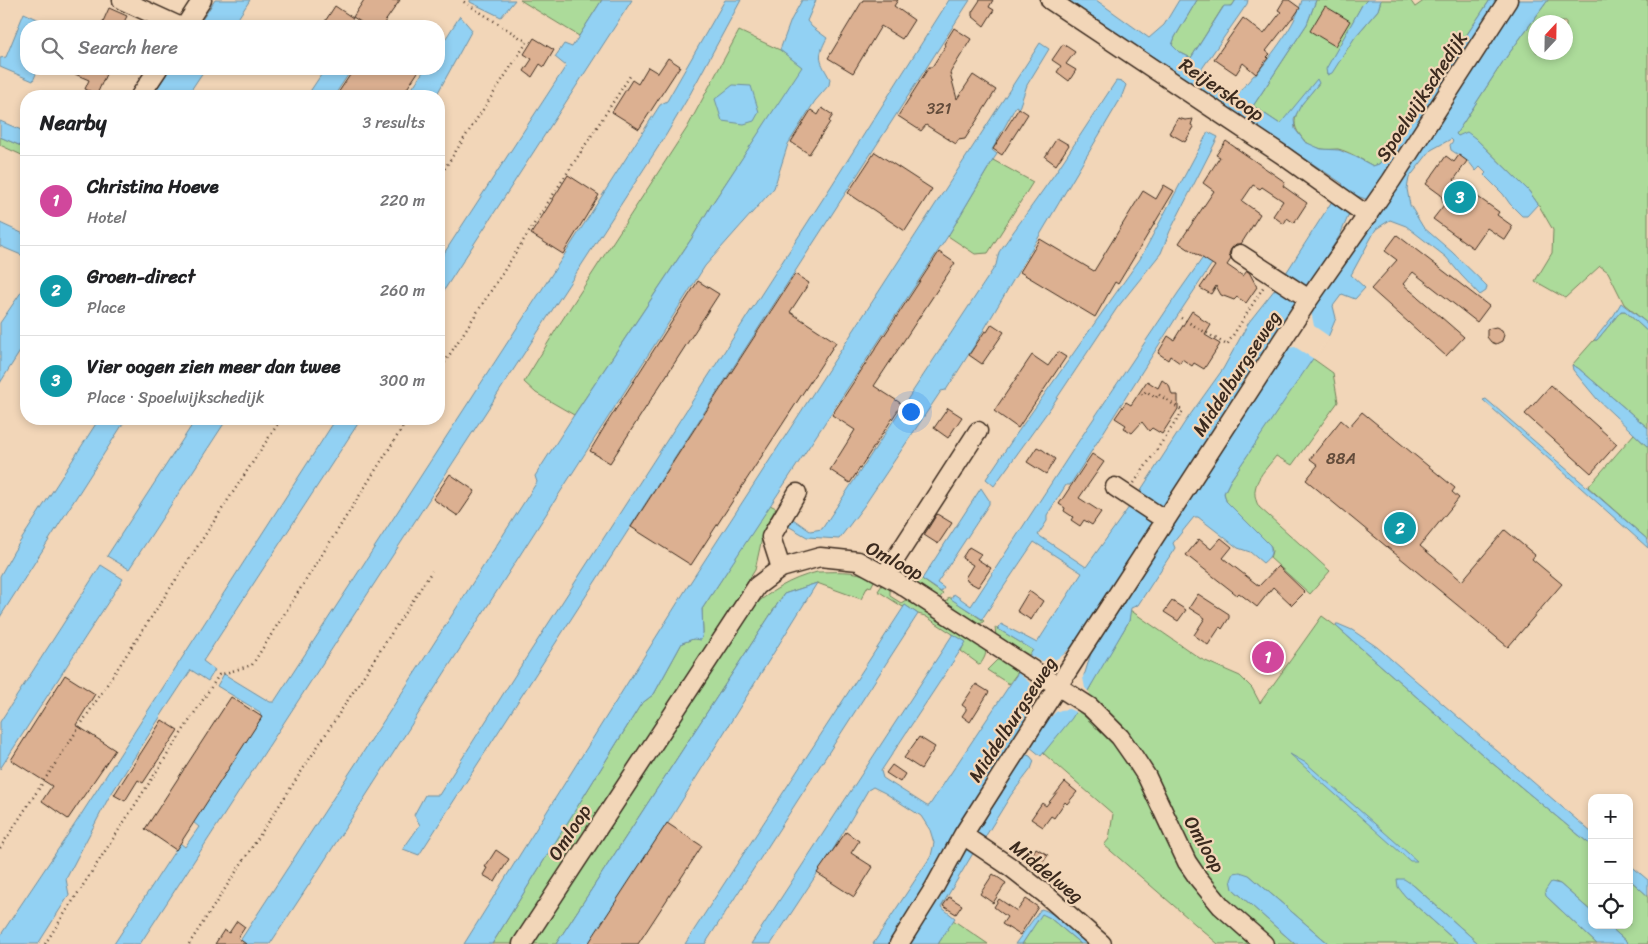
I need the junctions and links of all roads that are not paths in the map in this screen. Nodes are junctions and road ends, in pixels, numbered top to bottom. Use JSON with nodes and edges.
{"nodes":[{"id":1,"x":122,"y":0,"type":"edge"},
{"id":2,"x":202,"y":0,"type":"edge"},
{"id":3,"x":1050,"y":0,"type":"edge"},
{"id":4,"x":1508,"y":0,"type":"edge"},
{"id":5,"x":166,"y":20,"type":"edge"},
{"id":6,"x":189,"y":20,"type":"edge"},
{"id":7,"x":154,"y":75,"type":"edge"},
{"id":8,"x":144,"y":90,"type":"edge"},
{"id":9,"x":1363,"y":212,"type":"junction"},
{"id":10,"x":1240,"y":254,"type":"dead end"},
{"id":11,"x":1306,"y":297,"type":"junction"},
{"id":12,"x":978,"y":431,"type":"dead end"},
{"id":13,"x":796,"y":493,"type":"dead end"},
{"id":14,"x":1124,"y":493,"type":"road end"},
{"id":15,"x":1165,"y":520,"type":"junction"},
{"id":16,"x":781,"y":568,"type":"junction"},
{"id":17,"x":884,"y":575,"type":"junction"},
{"id":18,"x":1058,"y":686,"type":"junction"},
{"id":19,"x":963,"y":834,"type":"junction"},
{"id":20,"x":522,"y":944,"type":"edge"},
{"id":21,"x":899,"y":944,"type":"edge"},
{"id":22,"x":1102,"y":944,"type":"edge"},
{"id":23,"x":1264,"y":944,"type":"edge"}],
"edges":[{"from":1,"to":5,"type":"street"},
{"from":2,"to":6,"type":"street"},
{"from":3,"to":9,"type":"street","name":"Reijerskoop"},
{"from":4,"to":9,"type":"street","name":"Spoelwijkschedijk"},
{"from":7,"to":8,"type":"street"},
{"from":9,"to":11,"type":"street","name":"Middelburgseweg"},
{"from":10,"to":11,"type":"street"},
{"from":11,"to":15,"type":"street","name":"Middelburgseweg"},
{"from":12,"to":17,"type":"street"},
{"from":13,"to":16,"type":"street"},
{"from":14,"to":15,"type":"street"},
{"from":15,"to":18,"type":"street","name":"Middelburgseweg"},
{"from":16,"to":17,"type":"street","name":"Omloop"},
{"from":16,"to":20,"type":"street","name":"Omloop"},
{"from":17,"to":18,"type":"street","name":"Omloop"},
{"from":18,"to":19,"type":"street","name":"Middelburgseweg"},
{"from":18,"to":23,"type":"street","name":"Omloop"},
{"from":19,"to":21,"type":"street","name":"Middelburgseweg"},
{"from":19,"to":22,"type":"street","name":"Middelweg"}]}
